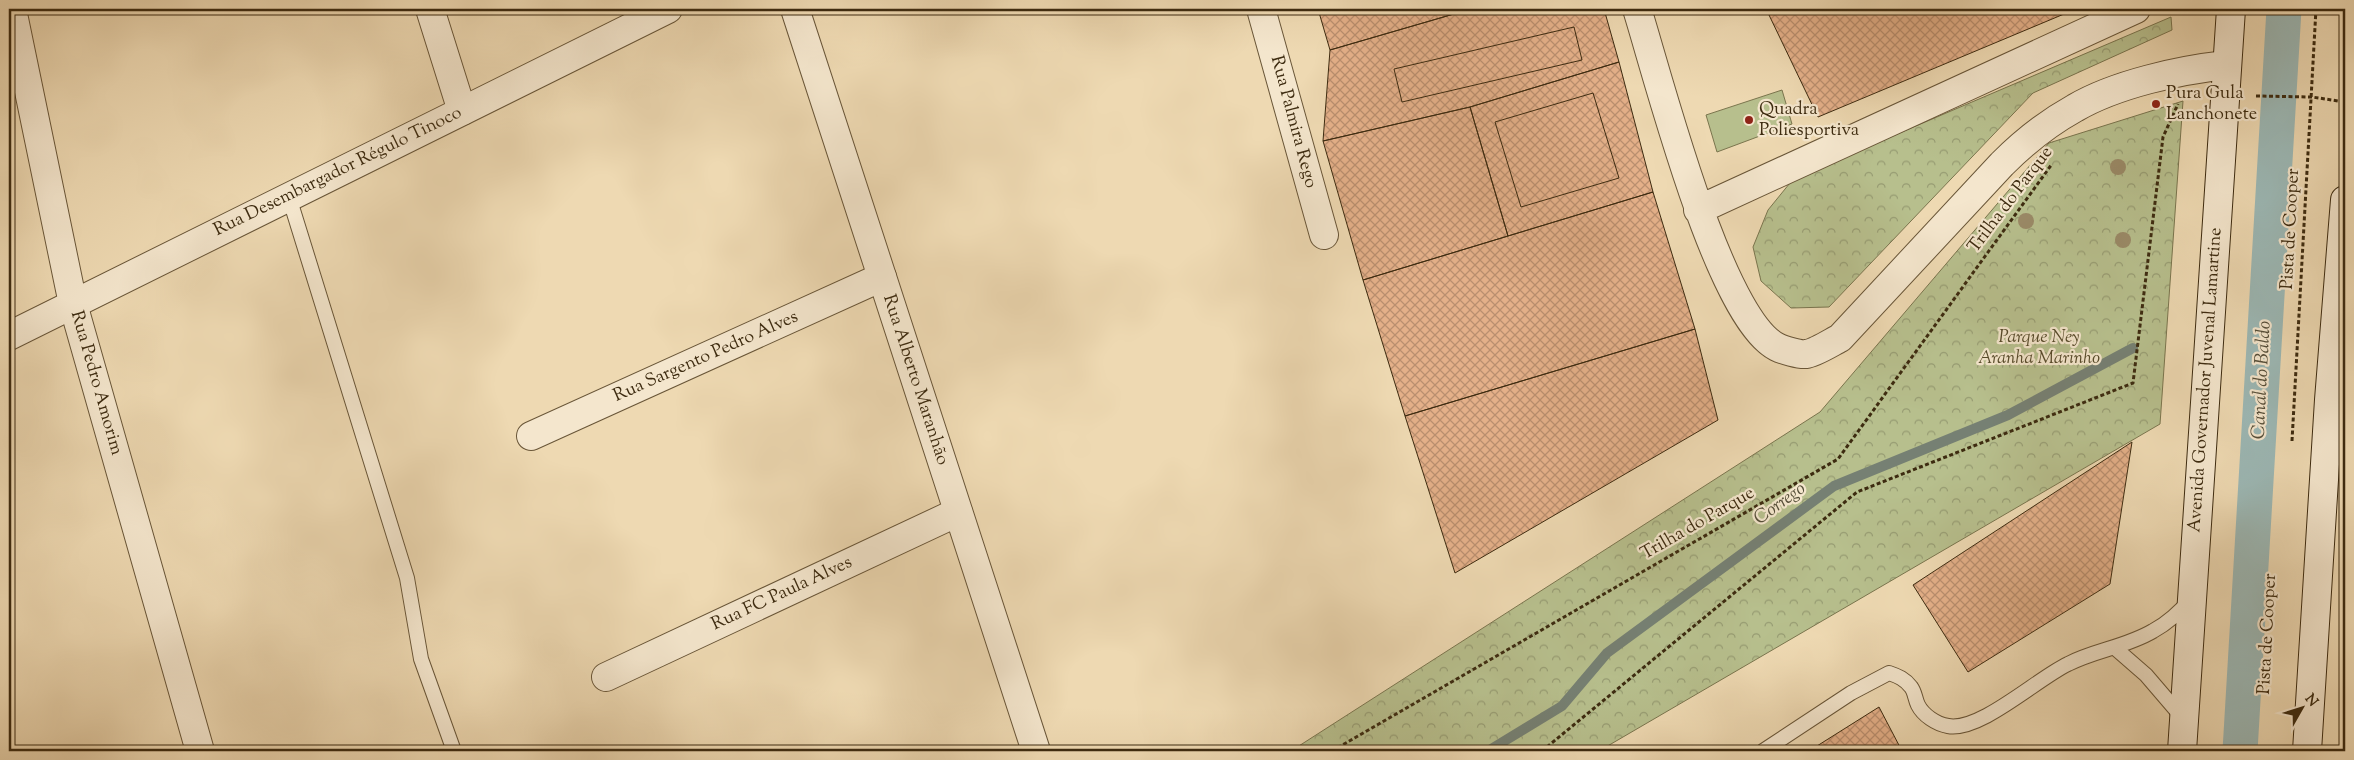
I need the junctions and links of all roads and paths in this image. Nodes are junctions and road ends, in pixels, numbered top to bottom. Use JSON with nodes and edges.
{"nodes":[{"id":1,"x":12,"y":9,"type":"edge"},
{"id":2,"x":430,"y":9,"type":"edge"},
{"id":3,"x":668,"y":9,"type":"edge"},
{"id":4,"x":795,"y":9,"type":"edge"},
{"id":5,"x":1261,"y":9,"type":"edge"},
{"id":6,"x":1637,"y":9,"type":"edge"},
{"id":7,"x":2136,"y":9,"type":"edge"},
{"id":8,"x":2231,"y":9,"type":"edge"},
{"id":9,"x":2316,"y":9,"type":"edge"},
{"id":10,"x":2226,"y":65,"type":"junction"},
{"id":11,"x":2196,"y":68,"type":"junction"},
{"id":12,"x":2269,"y":97,"type":"dead end"},
{"id":13,"x":2312,"y":98,"type":"junction"},
{"id":14,"x":2345,"y":102,"type":"edge"},
{"id":15,"x":462,"y":111,"type":"junction"},
{"id":16,"x":2057,"y":156,"type":"dead end"},
{"id":17,"x":289,"y":197,"type":"junction"},
{"id":18,"x":2345,"y":200,"type":"edge"},
{"id":19,"x":1698,"y":210,"type":"junction"},
{"id":20,"x":1324,"y":235,"type":"dead end"},
{"id":21,"x":882,"y":277,"type":"junction"},
{"id":22,"x":73,"y":304,"type":"junction"},
{"id":23,"x":9,"y":336,"type":"edge"},
{"id":24,"x":531,"y":436,"type":"dead end"},
{"id":25,"x":2292,"y":442,"type":"dead end"},
{"id":26,"x":958,"y":512,"type":"junction"},
{"id":27,"x":2192,"y":599,"type":"junction"},
{"id":28,"x":2115,"y":648,"type":"junction"},
{"id":29,"x":606,"y":677,"type":"dead end"},
{"id":30,"x":2184,"y":719,"type":"junction"},
{"id":31,"x":200,"y":751,"type":"edge"},
{"id":32,"x":454,"y":751,"type":"edge"},
{"id":33,"x":1036,"y":751,"type":"edge"},
{"id":34,"x":1332,"y":751,"type":"edge"},
{"id":35,"x":1542,"y":751,"type":"edge"},
{"id":36,"x":1762,"y":751,"type":"edge"},
{"id":37,"x":2182,"y":751,"type":"edge"},
{"id":38,"x":2307,"y":751,"type":"edge"}],
"edges":[{"from":1,"to":22,"type":"street","name":"Rua Pedro Amorim"},
{"from":2,"to":15,"type":"street"},
{"from":3,"to":15,"type":"street","name":"Rua Desembargador Régulo Tinoco"},
{"from":4,"to":21,"type":"street","name":"Rua Alberto Maranhão"},
{"from":5,"to":20,"type":"street","name":"Rua Palmira Rego"},
{"from":6,"to":19,"type":"street"},
{"from":7,"to":19,"type":"street"},
{"from":8,"to":10,"type":"street","name":"Avenida Governador Juvenal Lamartine"},
{"from":9,"to":13,"type":"path","name":"Pista de Cooper"},
{"from":10,"to":11,"type":"street"},
{"from":10,"to":27,"type":"street","name":"Avenida Governador Juvenal Lamartine"},
{"from":11,"to":19,"type":"street"},
{"from":11,"to":35,"type":"path"},
{"from":12,"to":13,"type":"path"},
{"from":13,"to":14,"type":"path"},
{"from":13,"to":25,"type":"path","name":"Pista de Cooper"},
{"from":15,"to":17,"type":"street","name":"Rua Desembargador Régulo Tinoco"},
{"from":16,"to":34,"type":"path","name":"Trilha do Parque"},
{"from":17,"to":22,"type":"street","name":"Rua Desembargador Régulo Tinoco"},
{"from":17,"to":32,"type":"lane"},
{"from":18,"to":38,"type":"street"},
{"from":21,"to":24,"type":"street","name":"Rua Sargento Pedro Alves"},
{"from":21,"to":26,"type":"street","name":"Rua Alberto Maranhão"},
{"from":22,"to":23,"type":"street","name":"Rua Desembargador Régulo Tinoco"},
{"from":22,"to":31,"type":"street","name":"Rua Pedro Amorim"},
{"from":26,"to":29,"type":"street","name":"Rua FC Paula Alves"},
{"from":26,"to":33,"type":"street","name":"Rua Alberto Maranhão"},
{"from":27,"to":28,"type":"lane"},
{"from":27,"to":30,"type":"street","name":"Avenida Governador Juvenal Lamartine"},
{"from":28,"to":30,"type":"lane"},
{"from":28,"to":36,"type":"lane"},
{"from":30,"to":37,"type":"street","name":"Avenida Governador Juvenal Lamartine"}]}
